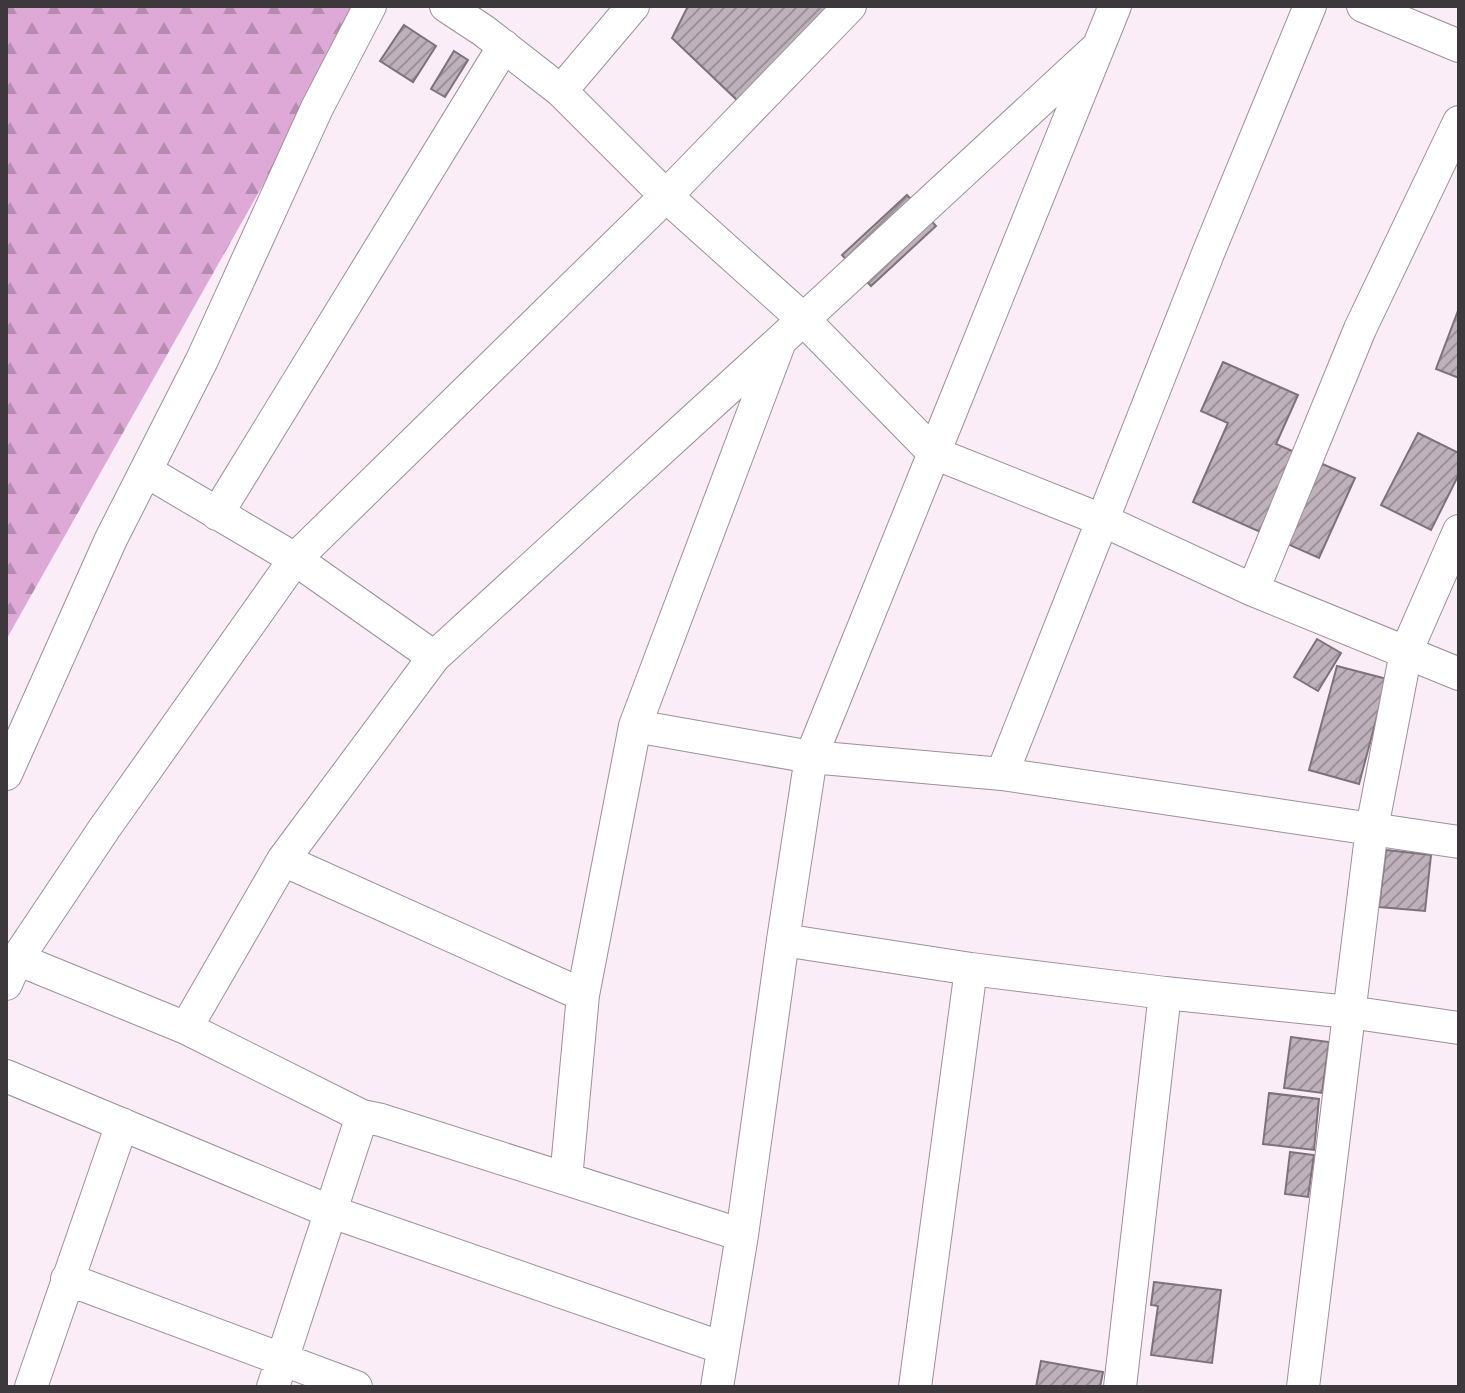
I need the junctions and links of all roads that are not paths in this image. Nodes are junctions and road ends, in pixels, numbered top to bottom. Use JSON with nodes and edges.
{"nodes":[{"id":1,"x":370,"y":6,"type":"edge"},
{"id":2,"x":446,"y":6,"type":"edge"},
{"id":3,"x":633,"y":6,"type":"edge"},
{"id":4,"x":850,"y":6,"type":"edge"},
{"id":5,"x":1115,"y":6,"type":"edge"},
{"id":6,"x":1310,"y":6,"type":"edge"},
{"id":7,"x":1363,"y":6,"type":"edge"},
{"id":8,"x":504,"y":46,"type":"junction"},
{"id":9,"x":1459,"y":46,"type":"edge"},
{"id":10,"x":1098,"y":47,"type":"junction"},
{"id":11,"x":561,"y":91,"type":"junction"},
{"id":12,"x":1459,"y":122,"type":"edge"},
{"id":13,"x":666,"y":196,"type":"junction"},
{"id":14,"x":803,"y":319,"type":"junction"},
{"id":15,"x":780,"y":341,"type":"junction"},
{"id":16,"x":934,"y":453,"type":"junction"},
{"id":17,"x":146,"y":471,"type":"junction"},
{"id":18,"x":217,"y":514,"type":"junction"},
{"id":19,"x":1102,"y":520,"type":"junction"},
{"id":20,"x":1459,"y":531,"type":"edge"},
{"id":21,"x":295,"y":559,"type":"junction"},
{"id":22,"x":1253,"y":590,"type":"junction"},
{"id":23,"x":1406,"y":652,"type":"junction"},
{"id":24,"x":434,"y":657,"type":"junction"},
{"id":25,"x":1459,"y":674,"type":"edge"},
{"id":26,"x":635,"y":726,"type":"junction"},
{"id":27,"x":811,"y":757,"type":"junction"},
{"id":28,"x":6,"y":774,"type":"edge"},
{"id":29,"x":1002,"y":774,"type":"junction"},
{"id":30,"x":1372,"y":828,"type":"junction"},
{"id":31,"x":1459,"y":842,"type":"edge"},
{"id":32,"x":283,"y":860,"type":"junction"},
{"id":33,"x":783,"y":940,"type":"junction"},
{"id":34,"x":971,"y":969,"type":"junction"},
{"id":35,"x":12,"y":972,"type":"edge"},
{"id":36,"x":1165,"y":993,"type":"junction"},
{"id":37,"x":583,"y":995,"type":"junction"},
{"id":38,"x":1349,"y":1012,"type":"junction"},
{"id":39,"x":186,"y":1028,"type":"junction"},
{"id":40,"x":1459,"y":1028,"type":"edge"},
{"id":41,"x":6,"y":1076,"type":"edge"},
{"id":42,"x":362,"y":1116,"type":"junction"},
{"id":43,"x":122,"y":1124,"type":"junction"},
{"id":44,"x":566,"y":1179,"type":"junction"},
{"id":45,"x":329,"y":1211,"type":"junction"},
{"id":46,"x":742,"y":1235,"type":"junction"},
{"id":47,"x":67,"y":1279,"type":"junction"},
{"id":48,"x":723,"y":1348,"type":"junction"},
{"id":49,"x":278,"y":1372,"type":"edge"},
{"id":50,"x":31,"y":1387,"type":"edge"},
{"id":51,"x":356,"y":1387,"type":"edge"},
{"id":52,"x":717,"y":1387,"type":"edge"},
{"id":53,"x":915,"y":1387,"type":"edge"},
{"id":54,"x":1120,"y":1387,"type":"edge"},
{"id":55,"x":1303,"y":1387,"type":"edge"}],
"edges":[{"from":1,"to":17,"type":"street"},
{"from":2,"to":8,"type":"street"},
{"from":3,"to":11,"type":"street"},
{"from":4,"to":13,"type":"street"},
{"from":5,"to":10,"type":"street"},
{"from":6,"to":19,"type":"street"},
{"from":7,"to":9,"type":"street"},
{"from":8,"to":11,"type":"street"},
{"from":8,"to":18,"type":"street"},
{"from":10,"to":14,"type":"street"},
{"from":10,"to":16,"type":"street"},
{"from":11,"to":13,"type":"street"},
{"from":12,"to":22,"type":"street"},
{"from":13,"to":14,"type":"street"},
{"from":13,"to":21,"type":"street"},
{"from":14,"to":15,"type":"street"},
{"from":14,"to":16,"type":"street"},
{"from":15,"to":24,"type":"street"},
{"from":15,"to":26,"type":"street"},
{"from":16,"to":19,"type":"street"},
{"from":16,"to":27,"type":"street"},
{"from":17,"to":18,"type":"street"},
{"from":17,"to":28,"type":"street"},
{"from":18,"to":21,"type":"street"},
{"from":19,"to":22,"type":"street"},
{"from":19,"to":29,"type":"street"},
{"from":20,"to":23,"type":"street"},
{"from":21,"to":24,"type":"street"},
{"from":21,"to":35,"type":"street"},
{"from":22,"to":23,"type":"street"},
{"from":23,"to":25,"type":"street"},
{"from":23,"to":30,"type":"street"},
{"from":24,"to":32,"type":"street"},
{"from":26,"to":27,"type":"street"},
{"from":26,"to":37,"type":"street"},
{"from":27,"to":29,"type":"street"},
{"from":27,"to":33,"type":"street"},
{"from":29,"to":30,"type":"street"},
{"from":30,"to":31,"type":"street"},
{"from":30,"to":38,"type":"street"},
{"from":32,"to":37,"type":"street"},
{"from":32,"to":39,"type":"street"},
{"from":33,"to":34,"type":"street"},
{"from":33,"to":46,"type":"street"},
{"from":34,"to":36,"type":"street"},
{"from":34,"to":53,"type":"street"},
{"from":35,"to":39,"type":"street"},
{"from":36,"to":38,"type":"street"},
{"from":36,"to":54,"type":"street"},
{"from":37,"to":44,"type":"street"},
{"from":38,"to":40,"type":"street"},
{"from":38,"to":55,"type":"street"},
{"from":39,"to":42,"type":"street"},
{"from":41,"to":43,"type":"street"},
{"from":42,"to":44,"type":"street"},
{"from":42,"to":45,"type":"street"},
{"from":43,"to":45,"type":"street"},
{"from":43,"to":47,"type":"street"},
{"from":44,"to":46,"type":"street"},
{"from":45,"to":48,"type":"street"},
{"from":45,"to":49,"type":"street"},
{"from":46,"to":48,"type":"street"},
{"from":47,"to":49,"type":"street"},
{"from":47,"to":50,"type":"street"},
{"from":48,"to":52,"type":"street"},
{"from":49,"to":51,"type":"street"}]}
